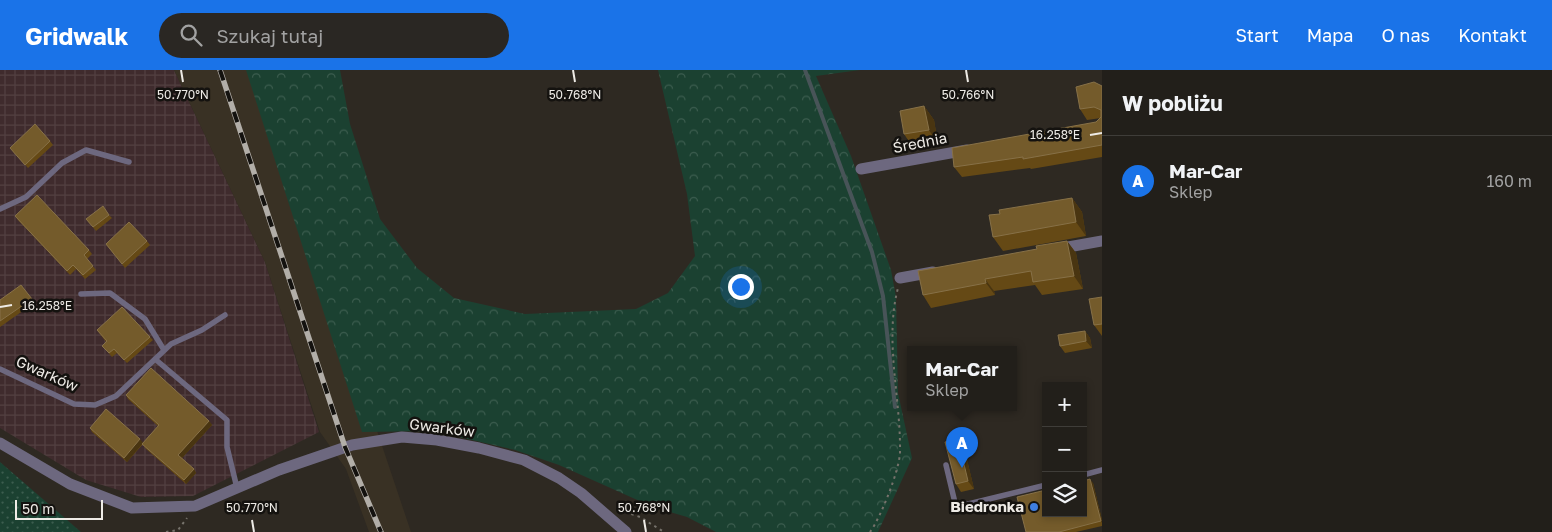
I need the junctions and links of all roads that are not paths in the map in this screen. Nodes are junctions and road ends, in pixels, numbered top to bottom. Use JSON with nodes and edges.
{"nodes":[{"id":1,"x":976,"y":148,"type":"edge"},
{"id":2,"x":129,"y":162,"type":"dead end"},
{"id":3,"x":861,"y":170,"type":"dead end"},
{"id":4,"x":0,"y":209,"type":"edge"},
{"id":5,"x":1102,"y":241,"type":"edge"},
{"id":6,"x":1044,"y":252,"type":"edge"},
{"id":7,"x":948,"y":269,"type":"edge"},
{"id":8,"x":900,"y":278,"type":"road end"},
{"id":9,"x":81,"y":294,"type":"dead end"},
{"id":10,"x":225,"y":315,"type":"dead end"},
{"id":11,"x":164,"y":350,"type":"junction"},
{"id":12,"x":155,"y":358,"type":"junction"},
{"id":13,"x":0,"y":369,"type":"edge"},
{"id":14,"x":0,"y":443,"type":"edge"},
{"id":15,"x":946,"y":465,"type":"dead end"},
{"id":16,"x":1102,"y":470,"type":"edge"},
{"id":17,"x":1087,"y":474,"type":"edge"},
{"id":18,"x":1042,"y":485,"type":"edge"},
{"id":19,"x":237,"y":488,"type":"junction"},
{"id":20,"x":626,"y":532,"type":"edge"}],
"edges":[{"from":1,"to":3,"type":"street","name":"Średnia"},
{"from":2,"to":4,"type":"lane"},
{"from":5,"to":6,"type":"street"},
{"from":7,"to":8,"type":"street"},
{"from":9,"to":11,"type":"lane"},
{"from":10,"to":11,"type":"lane","name":"Gwarków"},
{"from":11,"to":12,"type":"lane","name":"Gwarków"},
{"from":12,"to":13,"type":"lane","name":"Gwarków"},
{"from":12,"to":19,"type":"lane"},
{"from":14,"to":19,"type":"street","name":"Gwarków"},
{"from":15,"to":18,"type":"lane"},
{"from":16,"to":17,"type":"lane"},
{"from":19,"to":20,"type":"street","name":"Gwarków"}]}
